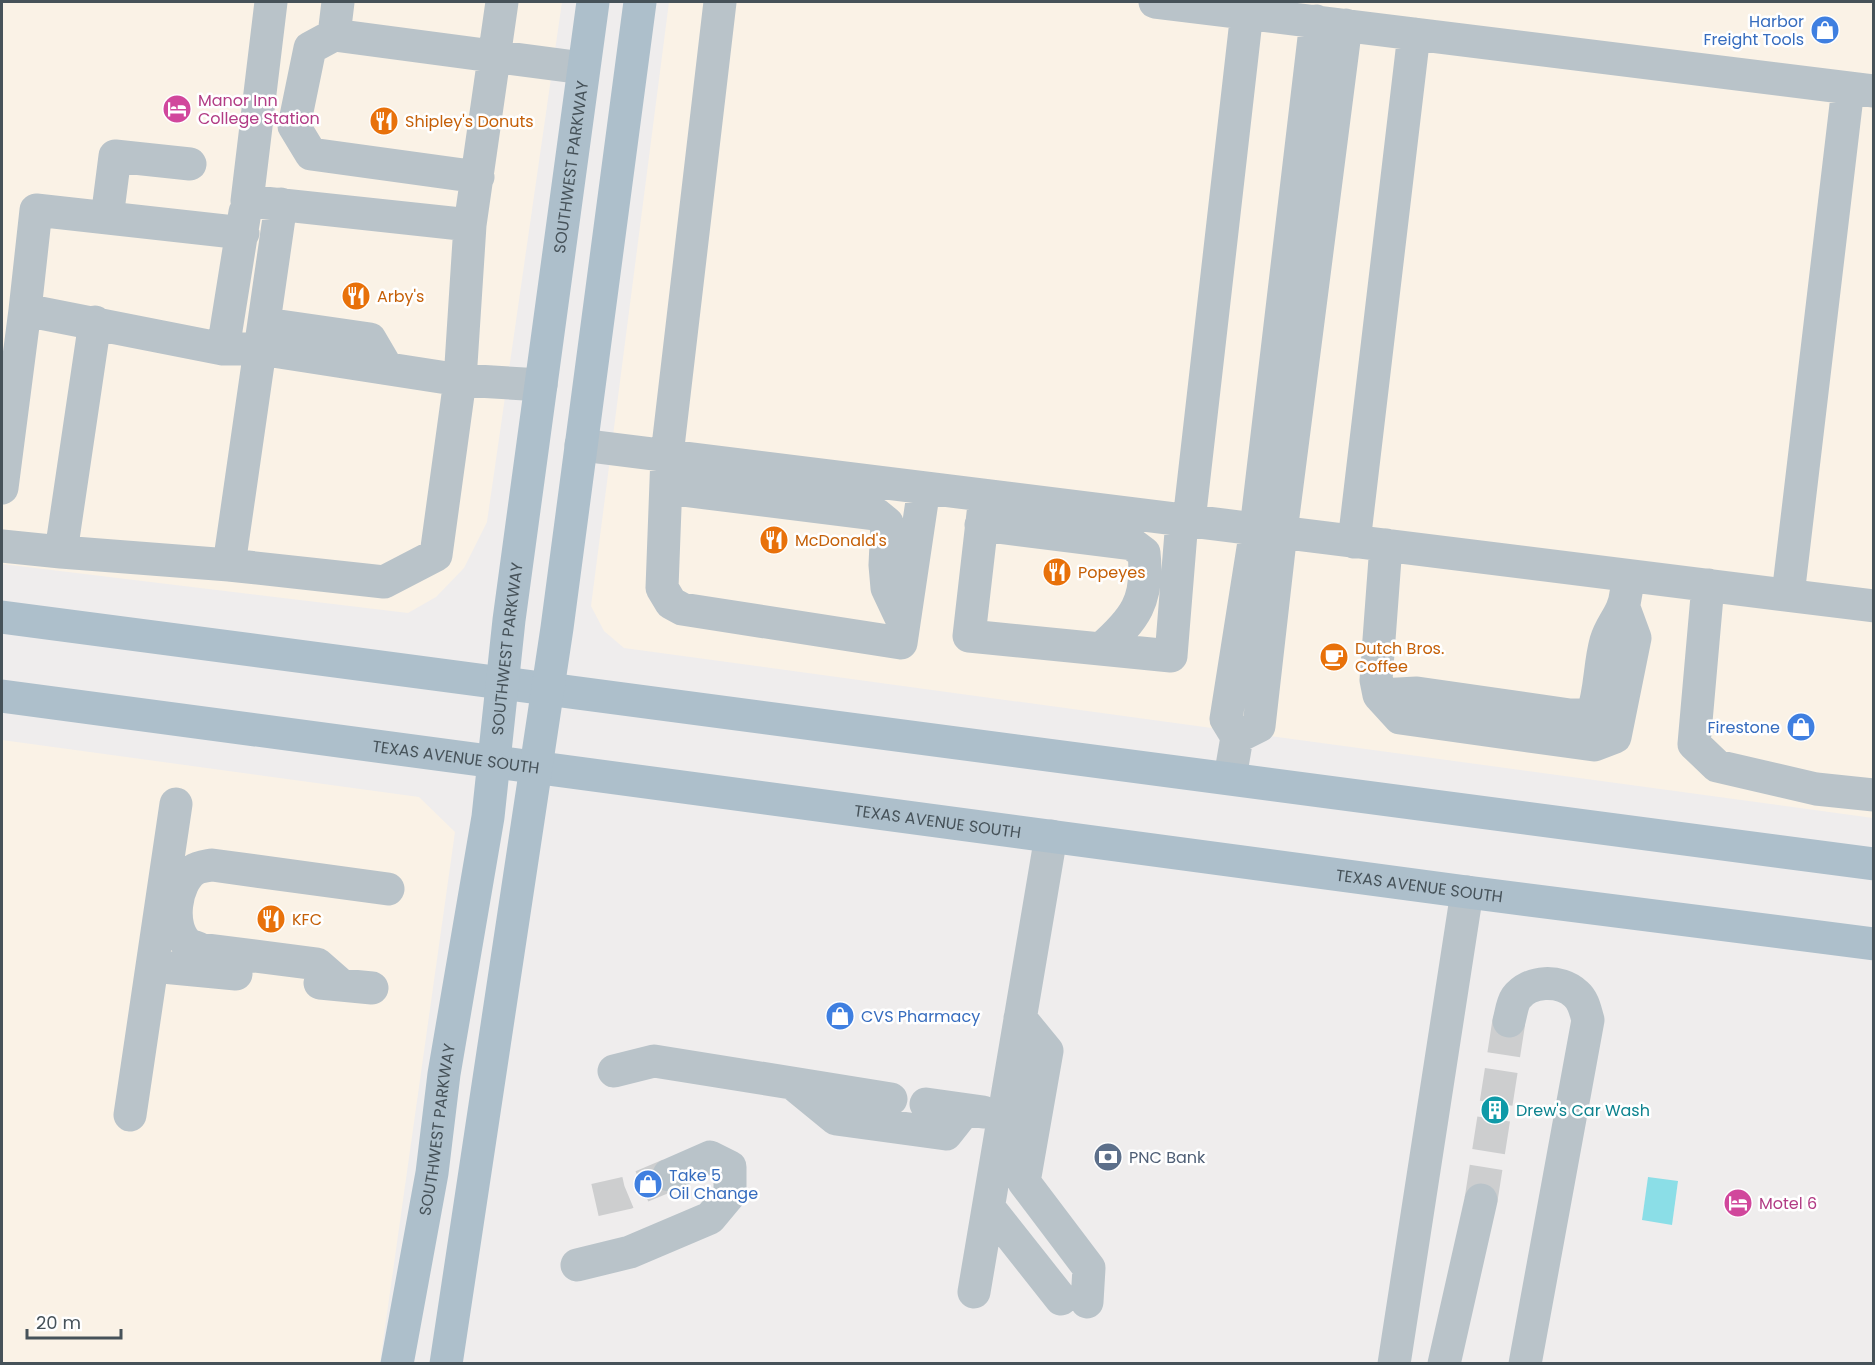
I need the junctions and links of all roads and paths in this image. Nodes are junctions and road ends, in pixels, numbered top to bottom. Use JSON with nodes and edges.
{"nodes":[{"id":1,"x":271,"y":2,"type":"edge"},
{"id":2,"x":338,"y":2,"type":"edge"},
{"id":3,"x":502,"y":2,"type":"edge"},
{"id":4,"x":592,"y":2,"type":"edge"},
{"id":5,"x":640,"y":2,"type":"edge"},
{"id":6,"x":720,"y":2,"type":"edge"},
{"id":7,"x":1155,"y":2,"type":"edge"},
{"id":8,"x":1247,"y":12,"type":"junction"},
{"id":9,"x":1331,"y":23,"type":"junction"},
{"id":10,"x":1414,"y":34,"type":"junction"},
{"id":11,"x":334,"y":35,"type":"junction"},
{"id":12,"x":494,"y":56,"type":"junction"},
{"id":13,"x":584,"y":68,"type":"junction"},
{"id":14,"x":1861,"y":89,"type":"edge"},
{"id":15,"x":190,"y":164,"type":"dead end"},
{"id":16,"x":478,"y":177,"type":"junction"},
{"id":17,"x":247,"y":201,"type":"junction"},
{"id":18,"x":281,"y":204,"type":"junction"},
{"id":19,"x":107,"y":218,"type":"junction"},
{"id":20,"x":470,"y":225,"type":"junction"},
{"id":21,"x":243,"y":233,"type":"junction"},
{"id":22,"x":25,"y":309,"type":"junction"},
{"id":23,"x":95,"y":322,"type":"junction"},
{"id":24,"x":263,"y":336,"type":"junction"},
{"id":25,"x":224,"y":349,"type":"junction"},
{"id":26,"x":460,"y":380,"type":"junction"},
{"id":27,"x":541,"y":385,"type":"junction"},
{"id":28,"x":581,"y":445,"type":"junction"},
{"id":29,"x":667,"y":455,"type":"junction"},
{"id":30,"x":2,"y":488,"type":"edge"},
{"id":31,"x":666,"y":488,"type":"junction"},
{"id":32,"x":924,"y":488,"type":"junction"},
{"id":33,"x":983,"y":510,"type":"junction"},
{"id":34,"x":1185,"y":520,"type":"junction"},
{"id":35,"x":1269,"y":530,"type":"junction"},
{"id":36,"x":1354,"y":542,"type":"junction"},
{"id":37,"x":1386,"y":545,"type":"junction"},
{"id":38,"x":2,"y":546,"type":"edge"},
{"id":39,"x":61,"y":552,"type":"junction"},
{"id":40,"x":229,"y":565,"type":"junction"},
{"id":41,"x":1629,"y":575,"type":"junction"},
{"id":42,"x":1708,"y":585,"type":"junction"},
{"id":43,"x":1788,"y":595,"type":"junction"},
{"id":44,"x":1874,"y":606,"type":"edge"},
{"id":45,"x":2,"y":617,"type":"edge"},
{"id":46,"x":904,"y":623,"type":"junction"},
{"id":47,"x":1101,"y":649,"type":"junction"},
{"id":48,"x":503,"y":684,"type":"junction"},
{"id":49,"x":547,"y":690,"type":"junction"},
{"id":50,"x":2,"y":696,"type":"edge"},
{"id":51,"x":494,"y":762,"type":"junction"},
{"id":52,"x":535,"y":768,"type":"junction"},
{"id":53,"x":1230,"y":778,"type":"junction"},
{"id":54,"x":1874,"y":795,"type":"edge"},
{"id":55,"x":176,"y":804,"type":"dead end"},
{"id":56,"x":1051,"y":836,"type":"junction"},
{"id":57,"x":1874,"y":864,"type":"edge"},
{"id":58,"x":388,"y":889,"type":"dead end"},
{"id":59,"x":1467,"y":892,"type":"junction"},
{"id":60,"x":1874,"y":944,"type":"edge"},
{"id":61,"x":152,"y":966,"type":"junction"},
{"id":62,"x":1020,"y":1018,"type":"junction"},
{"id":63,"x":1509,"y":1021,"type":"tunnel mouth"},
{"id":64,"x":614,"y":1071,"type":"dead end"},
{"id":65,"x":790,"y":1082,"type":"junction"},
{"id":66,"x":891,"y":1100,"type":"dead end"},
{"id":67,"x":926,"y":1104,"type":"dead end"},
{"id":68,"x":965,"y":1110,"type":"junction"},
{"id":69,"x":1002,"y":1114,"type":"junction"},
{"id":70,"x":130,"y":1115,"type":"dead end"},
{"id":71,"x":669,"y":1174,"type":"tunnel mouth"},
{"id":72,"x":1481,"y":1200,"type":"tunnel mouth"},
{"id":73,"x":989,"y":1208,"type":"junction"},
{"id":74,"x":416,"y":1255,"type":"junction"},
{"id":75,"x":577,"y":1265,"type":"dead end"},
{"id":76,"x":974,"y":1292,"type":"dead end"},
{"id":77,"x":397,"y":1364,"type":"edge"},
{"id":78,"x":446,"y":1364,"type":"edge"},
{"id":79,"x":1394,"y":1364,"type":"edge"},
{"id":80,"x":1444,"y":1364,"type":"edge"},
{"id":81,"x":1525,"y":1364,"type":"edge"}],
"edges":[{"from":1,"to":17,"type":"lane"},
{"from":2,"to":11,"type":"lane"},
{"from":3,"to":12,"type":"lane"},
{"from":4,"to":13,"type":"main road","name":"SOUTHWEST PARKWAY"},
{"from":5,"to":28,"type":"main road"},
{"from":6,"to":29,"type":"lane"},
{"from":7,"to":8,"type":"lane"},
{"from":8,"to":9,"type":"lane"},
{"from":8,"to":34,"type":"lane"},
{"from":9,"to":10,"type":"lane"},
{"from":9,"to":35,"type":"lane"},
{"from":10,"to":14,"type":"lane"},
{"from":10,"to":36,"type":"lane"},
{"from":11,"to":12,"type":"lane"},
{"from":11,"to":16,"type":"lane"},
{"from":12,"to":13,"type":"lane"},
{"from":12,"to":16,"type":"lane"},
{"from":13,"to":27,"type":"main road","name":"SOUTHWEST PARKWAY"},
{"from":14,"to":43,"type":"lane"},
{"from":15,"to":19,"type":"lane"},
{"from":16,"to":20,"type":"lane"},
{"from":17,"to":18,"type":"lane"},
{"from":17,"to":21,"type":"lane"},
{"from":18,"to":20,"type":"lane"},
{"from":18,"to":24,"type":"lane"},
{"from":19,"to":21,"type":"lane"},
{"from":19,"to":22,"type":"lane"},
{"from":20,"to":26,"type":"lane"},
{"from":21,"to":25,"type":"lane"},
{"from":22,"to":23,"type":"lane"},
{"from":22,"to":30,"type":"lane"},
{"from":23,"to":25,"type":"lane"},
{"from":23,"to":39,"type":"lane"},
{"from":24,"to":25,"type":"lane"},
{"from":24,"to":26,"type":"lane"},
{"from":24,"to":40,"type":"lane"},
{"from":26,"to":27,"type":"lane"},
{"from":26,"to":40,"type":"lane"},
{"from":27,"to":48,"type":"main road","name":"SOUTHWEST PARKWAY"},
{"from":28,"to":29,"type":"lane"},
{"from":28,"to":49,"type":"main road"},
{"from":29,"to":31,"type":"lane"},
{"from":29,"to":32,"type":"lane"},
{"from":31,"to":46,"type":"lane"},
{"from":31,"to":46,"type":"lane"},
{"from":32,"to":33,"type":"lane"},
{"from":32,"to":46,"type":"lane"},
{"from":33,"to":34,"type":"lane"},
{"from":33,"to":47,"type":"lane"},
{"from":33,"to":47,"type":"lane"},
{"from":34,"to":35,"type":"lane"},
{"from":34,"to":47,"type":"lane"},
{"from":35,"to":36,"type":"lane"},
{"from":35,"to":53,"type":"lane"},
{"from":36,"to":37,"type":"lane"},
{"from":37,"to":41,"type":"lane"},
{"from":37,"to":41,"type":"lane"},
{"from":38,"to":39,"type":"lane"},
{"from":39,"to":40,"type":"lane"},
{"from":41,"to":42,"type":"lane"},
{"from":42,"to":43,"type":"lane"},
{"from":42,"to":54,"type":"lane"},
{"from":43,"to":44,"type":"lane"},
{"from":45,"to":48,"type":"main road"},
{"from":48,"to":49,"type":"main road"},
{"from":48,"to":51,"type":"main road","name":"SOUTHWEST PARKWAY"},
{"from":49,"to":52,"type":"main road"},
{"from":49,"to":53,"type":"main road"},
{"from":50,"to":51,"type":"main road","name":"TEXAS AVENUE SOUTH"},
{"from":51,"to":52,"type":"main road","name":"TEXAS AVENUE SOUTH"},
{"from":51,"to":74,"type":"main road","name":"SOUTHWEST PARKWAY"},
{"from":52,"to":56,"type":"main road","name":"TEXAS AVENUE SOUTH"},
{"from":52,"to":78,"type":"main road"},
{"from":53,"to":57,"type":"main road"},
{"from":55,"to":61,"type":"lane"},
{"from":56,"to":59,"type":"main road","name":"TEXAS AVENUE SOUTH"},
{"from":56,"to":62,"type":"lane"},
{"from":58,"to":61,"type":"lane"},
{"from":59,"to":60,"type":"main road","name":"TEXAS AVENUE SOUTH"},
{"from":59,"to":79,"type":"lane"},
{"from":61,"to":70,"type":"lane"},
{"from":62,"to":69,"type":"lane"},
{"from":62,"to":73,"type":"lane"},
{"from":63,"to":81,"type":"lane"},
{"from":64,"to":65,"type":"lane"},
{"from":65,"to":66,"type":"lane"},
{"from":65,"to":68,"type":"lane"},
{"from":67,"to":68,"type":"lane"},
{"from":68,"to":69,"type":"lane"},
{"from":69,"to":73,"type":"lane"},
{"from":71,"to":75,"type":"lane"},
{"from":72,"to":80,"type":"lane"},
{"from":73,"to":76,"type":"lane"},
{"from":74,"to":77,"type":"main road","name":"SOUTHWEST PARKWAY"},
{"from":74,"to":78,"type":"main road"}]}
